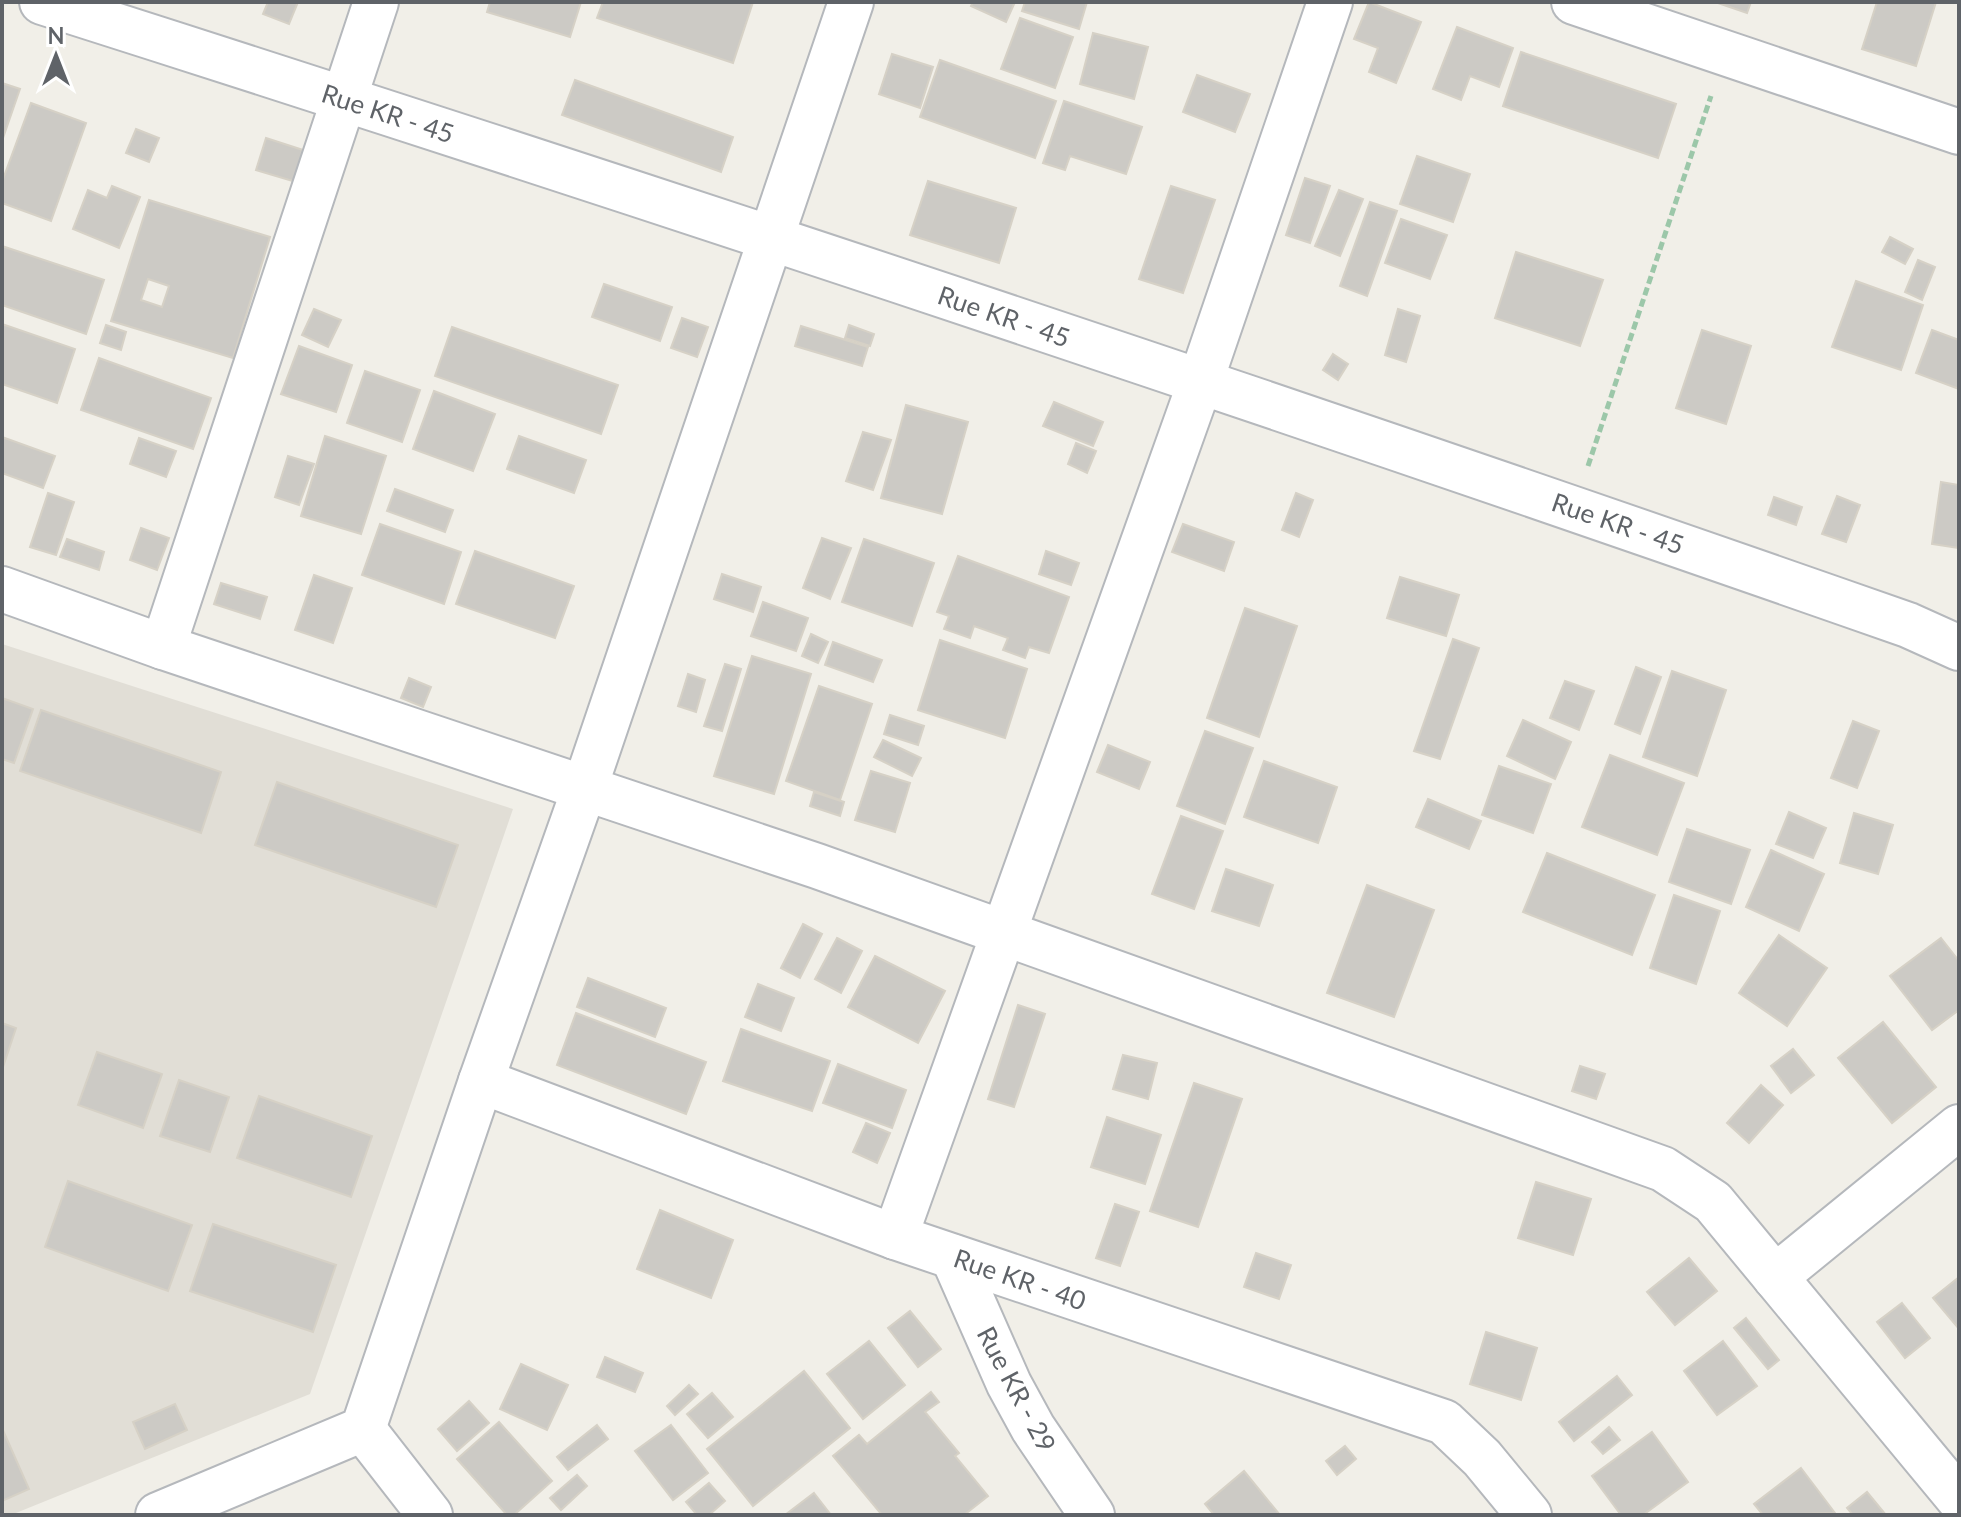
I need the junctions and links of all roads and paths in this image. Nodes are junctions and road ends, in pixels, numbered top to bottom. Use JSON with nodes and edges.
{"nodes":[{"id":1,"x":42,"y":2,"type":"edge"},
{"id":2,"x":376,"y":2,"type":"edge"},
{"id":3,"x":851,"y":2,"type":"edge"},
{"id":4,"x":1330,"y":2,"type":"edge"},
{"id":5,"x":1574,"y":2,"type":"edge"},
{"id":6,"x":1725,"y":53,"type":"junction"},
{"id":7,"x":343,"y":98,"type":"junction"},
{"id":8,"x":1959,"y":132,"type":"edge"},
{"id":9,"x":770,"y":237,"type":"junction"},
{"id":10,"x":1200,"y":383,"type":"junction"},
{"id":11,"x":1574,"y":508,"type":"junction"},
{"id":12,"x":2,"y":589,"type":"edge"},
{"id":13,"x":163,"y":647,"type":"junction"},
{"id":14,"x":1959,"y":648,"type":"edge"},
{"id":15,"x":585,"y":787,"type":"junction"},
{"id":16,"x":1004,"y":932,"type":"junction"},
{"id":17,"x":481,"y":1081,"type":"junction"},
{"id":18,"x":1959,"y":1127,"type":"edge"},
{"id":19,"x":895,"y":1237,"type":"junction"},
{"id":20,"x":953,"y":1257,"type":"junction"},
{"id":21,"x":1775,"y":1277,"type":"junction"},
{"id":22,"x":363,"y":1429,"type":"junction"},
{"id":23,"x":1959,"y":1499,"type":"edge"},
{"id":24,"x":158,"y":1515,"type":"edge"},
{"id":25,"x":430,"y":1515,"type":"edge"},
{"id":26,"x":1092,"y":1515,"type":"edge"},
{"id":27,"x":1529,"y":1515,"type":"edge"}],
"edges":[{"from":1,"to":7,"type":"street","name":"Rue KR - 45"},
{"from":2,"to":7,"type":"street"},
{"from":3,"to":9,"type":"street"},
{"from":4,"to":10,"type":"street"},
{"from":5,"to":6,"type":"street"},
{"from":6,"to":8,"type":"street"},
{"from":6,"to":11,"type":"path"},
{"from":7,"to":9,"type":"street","name":"Rue KR - 45"},
{"from":7,"to":13,"type":"street"},
{"from":9,"to":10,"type":"street","name":"Rue KR - 45"},
{"from":9,"to":15,"type":"street"},
{"from":10,"to":11,"type":"street","name":"Rue KR - 45"},
{"from":10,"to":16,"type":"street"},
{"from":11,"to":14,"type":"street","name":"Rue KR - 45"},
{"from":12,"to":13,"type":"street"},
{"from":13,"to":15,"type":"street"},
{"from":15,"to":16,"type":"street"},
{"from":15,"to":17,"type":"street"},
{"from":16,"to":19,"type":"street"},
{"from":16,"to":21,"type":"street"},
{"from":17,"to":19,"type":"street","name":"Rue KR - 40"},
{"from":17,"to":22,"type":"street"},
{"from":18,"to":21,"type":"street"},
{"from":19,"to":20,"type":"street","name":"Rue KR - 40"},
{"from":20,"to":26,"type":"street","name":"Rue KR - 29"},
{"from":20,"to":27,"type":"street","name":"Rue KR - 40"},
{"from":21,"to":23,"type":"street"},
{"from":22,"to":24,"type":"street"},
{"from":22,"to":25,"type":"street"}]}
